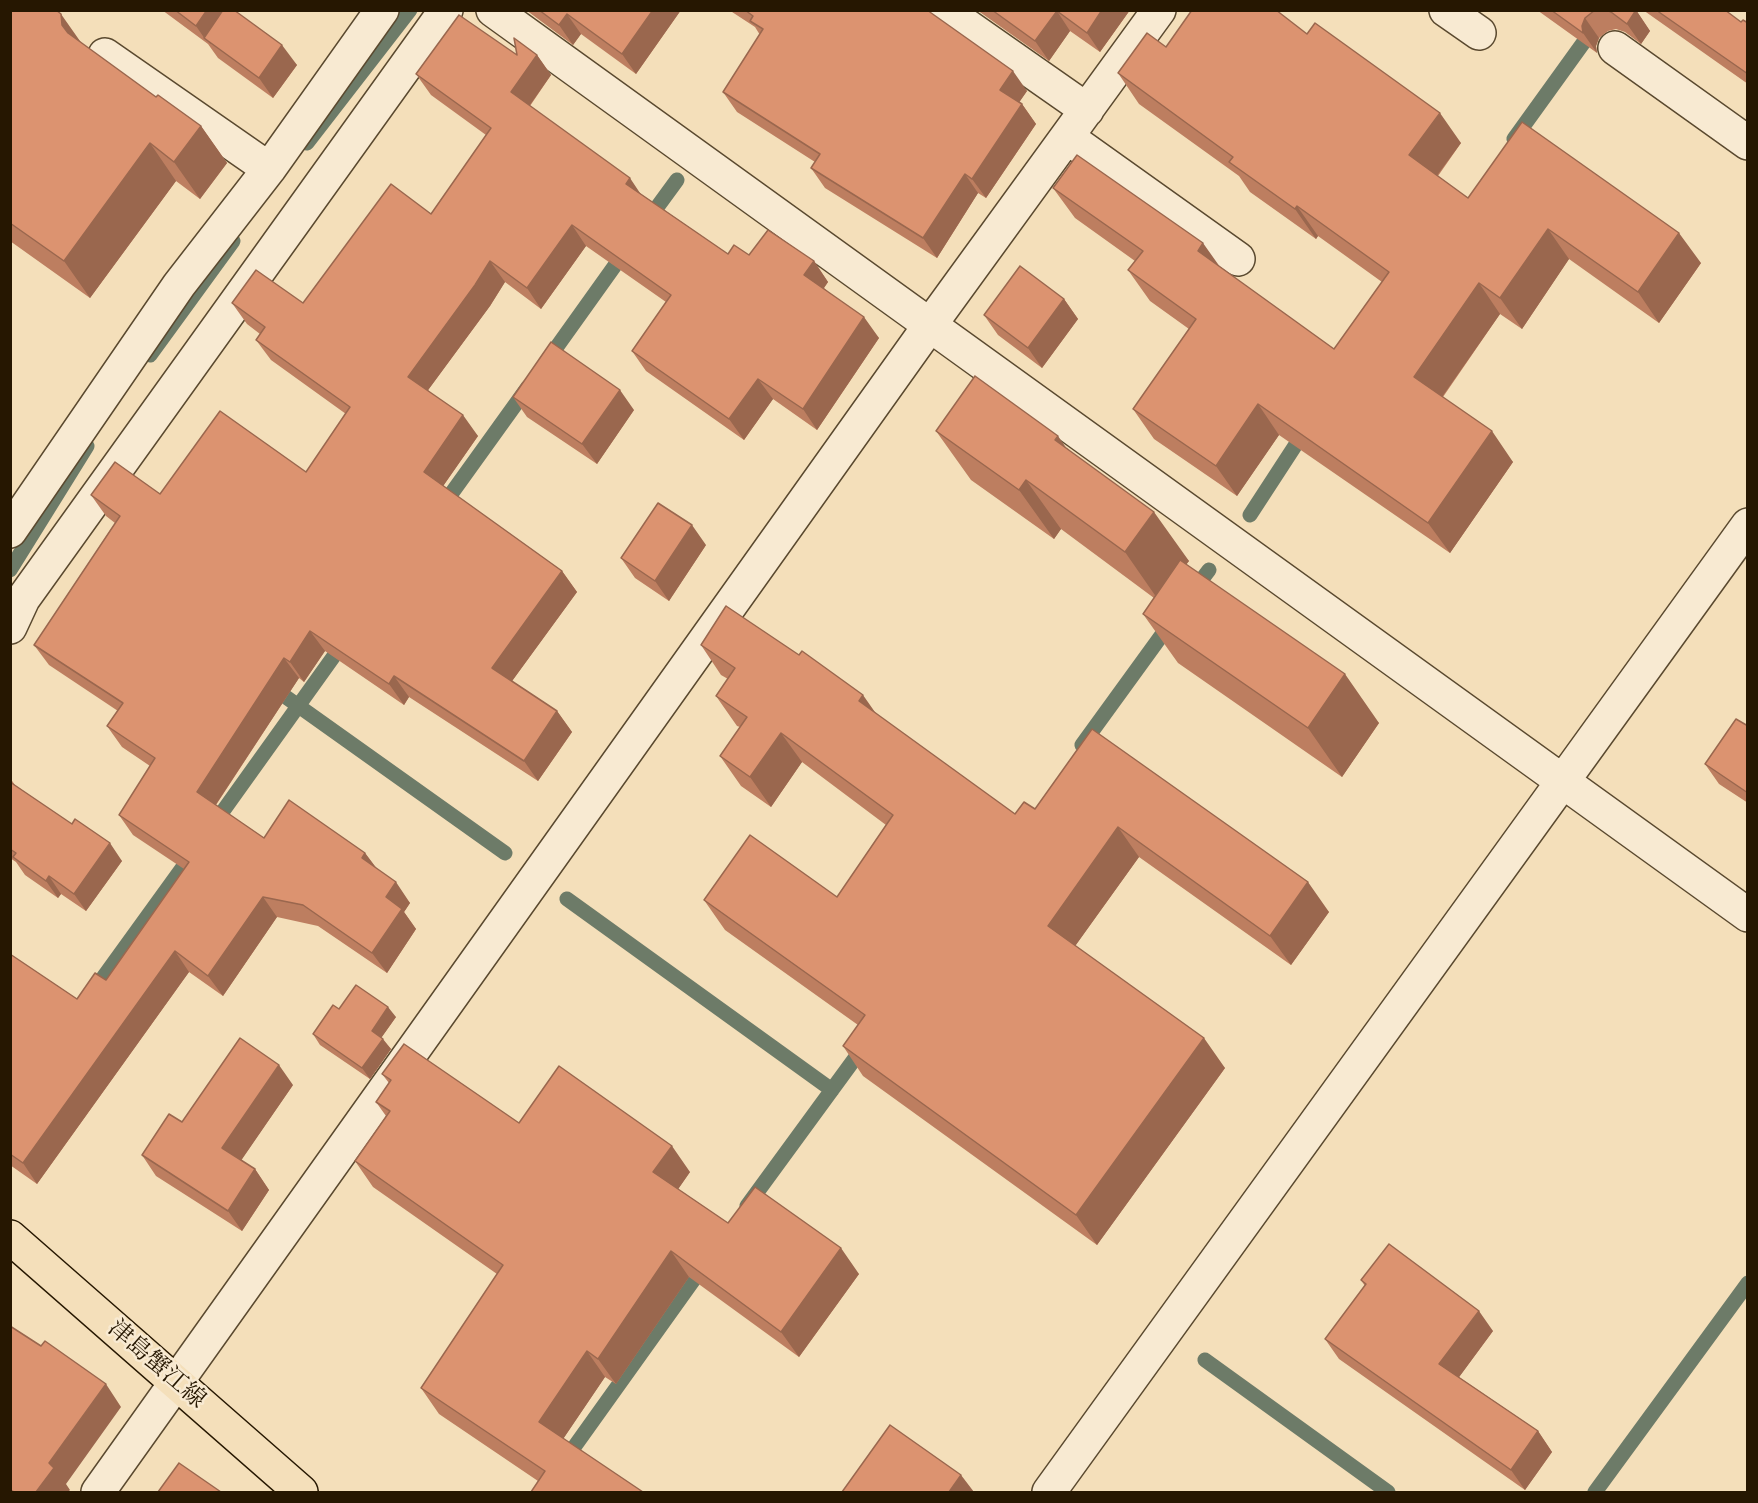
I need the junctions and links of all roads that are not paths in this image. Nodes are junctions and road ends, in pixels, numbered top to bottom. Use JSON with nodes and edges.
{"nodes":[{"id":1,"x":382,"y":10,"type":"edge"},
{"id":2,"x":446,"y":10,"type":"edge"},
{"id":3,"x":493,"y":10,"type":"edge"},
{"id":4,"x":944,"y":10,"type":"edge"},
{"id":5,"x":1159,"y":10,"type":"edge"},
{"id":6,"x":1446,"y":10,"type":"edge"},
{"id":7,"x":1479,"y":33,"type":"dead end"},
{"id":8,"x":1615,"y":48,"type":"dead end"},
{"id":9,"x":105,"y":55,"type":"dead end"},
{"id":10,"x":1087,"y":110,"type":"junction"},
{"id":11,"x":1067,"y":137,"type":"junction"},
{"id":12,"x":1748,"y":143,"type":"edge"},
{"id":13,"x":269,"y":169,"type":"junction"},
{"id":14,"x":1238,"y":259,"type":"dead end"},
{"id":15,"x":930,"y":325,"type":"junction"},
{"id":16,"x":1748,"y":525,"type":"edge"},
{"id":17,"x":10,"y":531,"type":"edge"},
{"id":18,"x":10,"y":627,"type":"edge"},
{"id":19,"x":1563,"y":780,"type":"junction"},
{"id":20,"x":1748,"y":915,"type":"edge"},
{"id":21,"x":10,"y":1237,"type":"edge"},
{"id":22,"x":177,"y":1383,"type":"junction"},
{"id":23,"x":98,"y":1492,"type":"edge"},
{"id":24,"x":301,"y":1492,"type":"edge"},
{"id":25,"x":1049,"y":1492,"type":"edge"}],
"edges":[{"from":1,"to":13,"type":"street"},
{"from":2,"to":18,"type":"street"},
{"from":3,"to":15,"type":"street"},
{"from":4,"to":10,"type":"street"},
{"from":5,"to":10,"type":"street"},
{"from":6,"to":7,"type":"street"},
{"from":8,"to":12,"type":"street"},
{"from":9,"to":13,"type":"street"},
{"from":10,"to":11,"type":"street"},
{"from":11,"to":14,"type":"street"},
{"from":11,"to":15,"type":"street"},
{"from":13,"to":17,"type":"street"},
{"from":15,"to":19,"type":"street"},
{"from":15,"to":22,"type":"street"},
{"from":16,"to":19,"type":"street"},
{"from":19,"to":20,"type":"street"},
{"from":19,"to":25,"type":"street"},
{"from":21,"to":22,"type":"main road","name":"津島蟹江線"},
{"from":22,"to":23,"type":"street"},
{"from":22,"to":24,"type":"main road","name":"津島蟹江線"}]}
